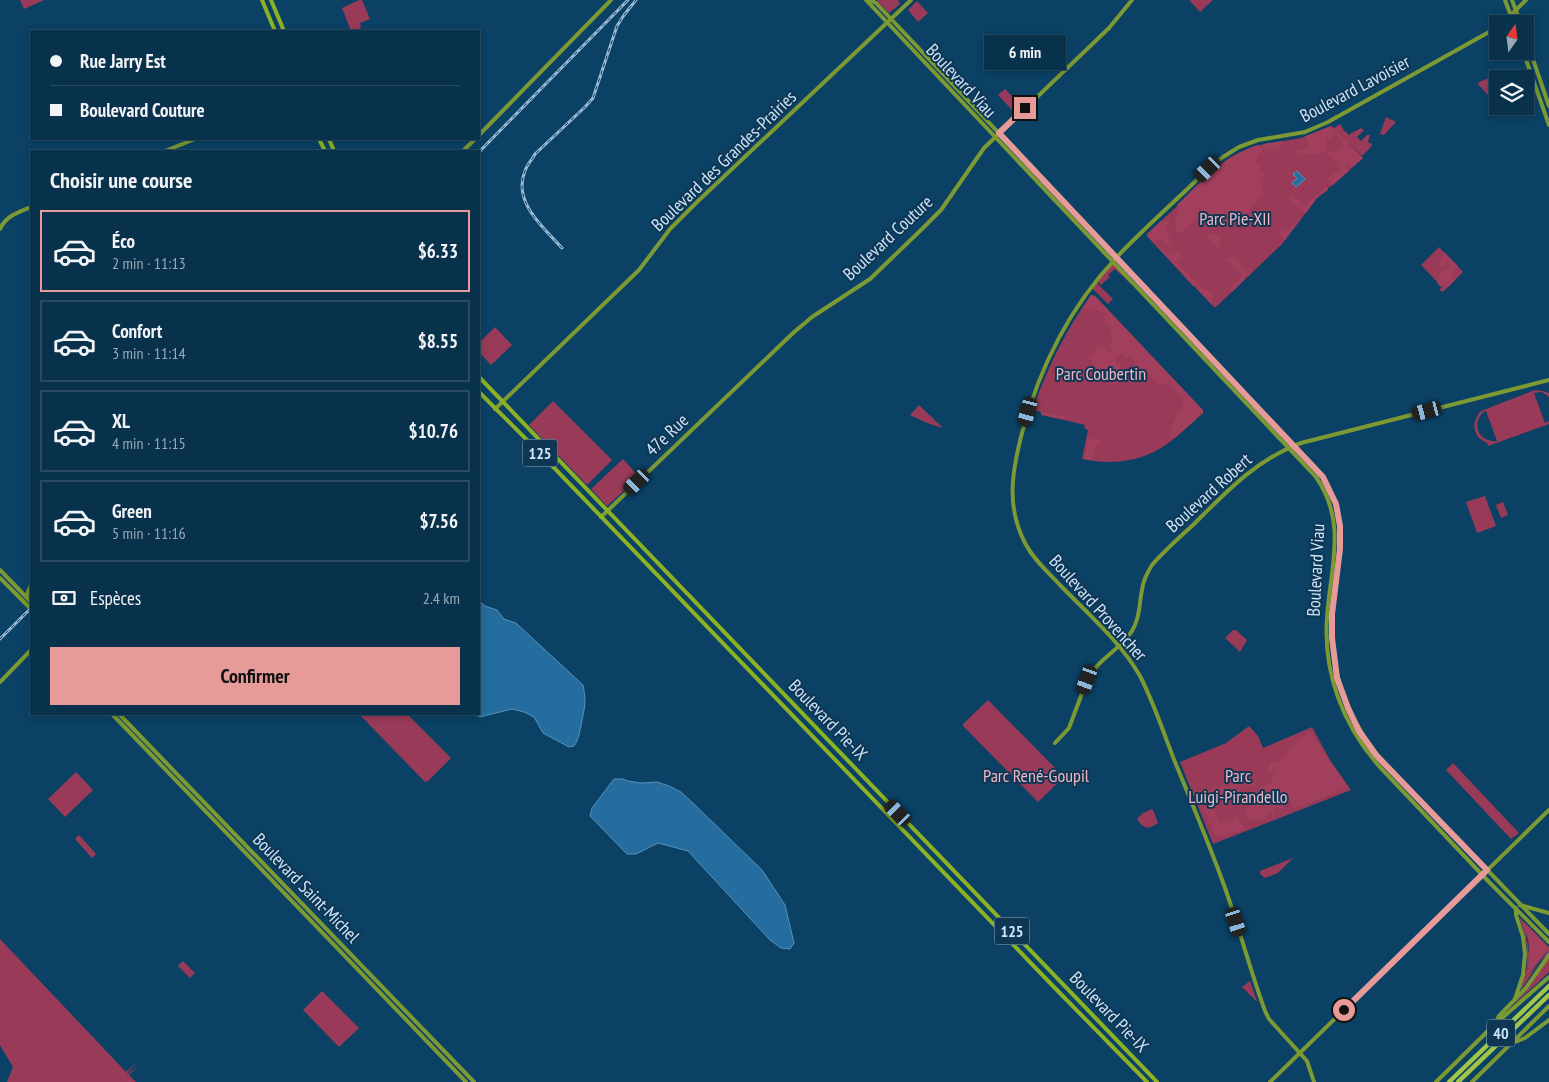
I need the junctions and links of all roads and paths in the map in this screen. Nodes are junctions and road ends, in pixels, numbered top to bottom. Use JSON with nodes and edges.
{"nodes":[{"id":1,"x":262,"y":0,"type":"edge"},
{"id":2,"x":271,"y":0,"type":"edge"},
{"id":3,"x":611,"y":0,"type":"edge"},
{"id":4,"x":866,"y":0,"type":"edge"},
{"id":5,"x":870,"y":0,"type":"edge"},
{"id":6,"x":911,"y":0,"type":"edge"},
{"id":7,"x":1132,"y":0,"type":"edge"},
{"id":8,"x":1505,"y":0,"type":"edge"},
{"id":9,"x":1512,"y":0,"type":"edge"},
{"id":10,"x":1526,"y":0,"type":"edge"},
{"id":11,"x":1516,"y":10,"type":"junction"},
{"id":12,"x":1511,"y":15,"type":"joint"},
{"id":13,"x":1518,"y":15,"type":"edge"},
{"id":14,"x":889,"y":21,"type":"junction"},
{"id":15,"x":274,"y":30,"type":"edge"},
{"id":16,"x":284,"y":30,"type":"edge"},
{"id":17,"x":1489,"y":32,"type":"edge"},
{"id":18,"x":1526,"y":60,"type":"edge"},
{"id":19,"x":1533,"y":60,"type":"edge"},
{"id":20,"x":1549,"y":106,"type":"edge"},
{"id":21,"x":1549,"y":126,"type":"edge"},
{"id":22,"x":999,"y":133,"type":"junction"},
{"id":23,"x":480,"y":134,"type":"edge"},
{"id":24,"x":995,"y":137,"type":"junction"},
{"id":25,"x":192,"y":140,"type":"edge"},
{"id":26,"x":474,"y":140,"type":"edge"},
{"id":27,"x":168,"y":150,"type":"edge"},
{"id":28,"x":464,"y":150,"type":"edge"},
{"id":29,"x":30,"y":207,"type":"edge"},
{"id":30,"x":0,"y":229,"type":"edge"},
{"id":31,"x":1117,"y":258,"type":"junction"},
{"id":32,"x":1113,"y":262,"type":"junction"},
{"id":33,"x":480,"y":378,"type":"edge"},
{"id":34,"x":1549,"y":380,"type":"edge"},
{"id":35,"x":480,"y":393,"type":"edge"},
{"id":36,"x":730,"y":393,"type":"joint"},
{"id":37,"x":503,"y":402,"type":"junction"},
{"id":38,"x":495,"y":409,"type":"junction"},
{"id":39,"x":1294,"y":446,"type":"junction"},
{"id":40,"x":1289,"y":448,"type":"junction"},
{"id":41,"x":1018,"y":449,"type":"joint"},
{"id":42,"x":607,"y":510,"type":"junction"},
{"id":43,"x":601,"y":516,"type":"junction"},
{"id":44,"x":0,"y":570,"type":"edge"},
{"id":45,"x":0,"y":578,"type":"edge"},
{"id":46,"x":30,"y":587,"type":"edge"},
{"id":47,"x":26,"y":596,"type":"junction"},
{"id":48,"x":24,"y":601,"type":"junction"},
{"id":49,"x":30,"y":601,"type":"edge"},
{"id":50,"x":30,"y":608,"type":"edge"},
{"id":51,"x":1119,"y":646,"type":"junction"},
{"id":52,"x":30,"y":651,"type":"edge"},
{"id":53,"x":0,"y":682,"type":"edge"},
{"id":54,"x":113,"y":715,"type":"edge"},
{"id":55,"x":120,"y":715,"type":"edge"},
{"id":56,"x":1055,"y":743,"type":"dead end"},
{"id":57,"x":1549,"y":810,"type":"edge"},
{"id":58,"x":1487,"y":870,"type":"junction"},
{"id":59,"x":1483,"y":874,"type":"junction"},
{"id":60,"x":1518,"y":907,"type":"junction"},
{"id":61,"x":1549,"y":913,"type":"edge"},
{"id":62,"x":1549,"y":934,"type":"edge"},
{"id":63,"x":1549,"y":942,"type":"edge"},
{"id":64,"x":1549,"y":955,"type":"edge"},
{"id":65,"x":1549,"y":977,"type":"edge"},
{"id":66,"x":1549,"y":986,"type":"edge"},
{"id":67,"x":1549,"y":995,"type":"edge"},
{"id":68,"x":1515,"y":999,"type":"junction"},
{"id":69,"x":1549,"y":1006,"type":"edge"},
{"id":70,"x":1549,"y":1020,"type":"edge"},
{"id":71,"x":1493,"y":1026,"type":"junction"},
{"id":72,"x":1513,"y":1043,"type":"junction"},
{"id":73,"x":1300,"y":1053,"type":"junction"},
{"id":74,"x":466,"y":1082,"type":"edge"},
{"id":75,"x":474,"y":1082,"type":"edge"},
{"id":76,"x":1148,"y":1082,"type":"edge"},
{"id":77,"x":1157,"y":1082,"type":"edge"},
{"id":78,"x":1270,"y":1082,"type":"edge"},
{"id":79,"x":1314,"y":1082,"type":"edge"},
{"id":80,"x":1436,"y":1082,"type":"edge"},
{"id":81,"x":1449,"y":1082,"type":"edge"},
{"id":82,"x":1458,"y":1082,"type":"edge"},
{"id":83,"x":1472,"y":1082,"type":"edge"}],
"edges":[{"from":1,"to":15,"type":"main road"},
{"from":2,"to":16,"type":"main road"},
{"from":3,"to":23,"type":"main road"},
{"from":4,"to":14,"type":"main road","name":"Boulevard Viau"},
{"from":5,"to":14,"type":"main road","name":"Boulevard Viau"},
{"from":6,"to":14,"type":"main road","name":"Boulevard des Grandes-Prairies"},
{"from":7,"to":22,"type":"main road","name":"Boulevard Couture"},
{"from":8,"to":12,"type":"main road"},
{"from":9,"to":11,"type":"main road"},
{"from":10,"to":11,"type":"main road"},
{"from":11,"to":12,"type":"main road"},
{"from":11,"to":13,"type":"main road"},
{"from":14,"to":22,"type":"main road","name":"Boulevard Viau"},
{"from":14,"to":24,"type":"main road","name":"Boulevard Viau"},
{"from":14,"to":37,"type":"main road","name":"Boulevard des Grandes-Prairies"},
{"from":17,"to":31,"type":"main road","name":"Boulevard Lavoisier"},
{"from":18,"to":21,"type":"main road"},
{"from":19,"to":20,"type":"main road"},
{"from":22,"to":24,"type":"main road","name":"Boulevard Couture"},
{"from":22,"to":31,"type":"main road","name":"Boulevard Viau"},
{"from":24,"to":32,"type":"main road","name":"Boulevard Viau"},
{"from":24,"to":36,"type":"main road","name":"Boulevard Couture"},
{"from":25,"to":27,"type":"main road"},
{"from":26,"to":28,"type":"main road"},
{"from":29,"to":30,"type":"main road"},
{"from":31,"to":32,"type":"main road","name":"Boulevard Lavoisier"},
{"from":31,"to":39,"type":"main road","name":"Boulevard Viau"},
{"from":32,"to":40,"type":"main road","name":"Boulevard Viau"},
{"from":32,"to":41,"type":"main road","name":"Boulevard Lavoisier"},
{"from":33,"to":37,"type":"main road","name":"Boulevard Pie-IX","number":"125"},
{"from":34,"to":39,"type":"main road","name":"Boulevard Robert"},
{"from":35,"to":38,"type":"main road","name":"Boulevard Pie-IX","number":"125"},
{"from":36,"to":42,"type":"main road","name":"47e Rue"},
{"from":37,"to":38,"type":"main road","name":"Boulevard des Grandes-Prairies"},
{"from":37,"to":42,"type":"main road","name":"Boulevard Pie-IX","number":"125"},
{"from":38,"to":43,"type":"main road","name":"Boulevard Pie-IX","number":"125"},
{"from":39,"to":40,"type":"main road","name":"Boulevard Robert"},
{"from":39,"to":58,"type":"main road","name":"Boulevard Viau"},
{"from":40,"to":51,"type":"main road","name":"Boulevard Robert"},
{"from":40,"to":59,"type":"main road","name":"Boulevard Viau"},
{"from":41,"to":51,"type":"main road","name":"Boulevard Provencher"},
{"from":42,"to":43,"type":"main road","name":"47e Rue"},
{"from":42,"to":77,"type":"main road","name":"Boulevard Pie-IX","number":"125"},
{"from":43,"to":76,"type":"main road","name":"Boulevard Pie-IX","number":"125"},
{"from":44,"to":47,"type":"main road"},
{"from":45,"to":48,"type":"main road"},
{"from":46,"to":47,"type":"main road"},
{"from":47,"to":48,"type":"main road"},
{"from":47,"to":49,"type":"main road"},
{"from":48,"to":50,"type":"main road"},
{"from":51,"to":56,"type":"main road","name":"Boulevard Robert"},
{"from":51,"to":73,"type":"main road","name":"Boulevard Provencher"},
{"from":52,"to":53,"type":"main road"},
{"from":54,"to":74,"type":"main road","name":"Boulevard Saint-Michel"},
{"from":55,"to":75,"type":"main road","name":"Boulevard Saint-Michel"},
{"from":57,"to":58,"type":"main road"},
{"from":58,"to":59,"type":"main road"},
{"from":58,"to":60,"type":"main road","name":"Boulevard Viau"},
{"from":59,"to":60,"type":"main road","name":"Boulevard Viau"},
{"from":59,"to":73,"type":"main road"},
{"from":60,"to":61,"type":"main road"},
{"from":60,"to":62,"type":"main road","name":"Boulevard Viau"},
{"from":60,"to":63,"type":"main road","name":"Boulevard Viau"},
{"from":60,"to":68,"type":"main road"},
{"from":64,"to":68,"type":"main road"},
{"from":65,"to":71,"type":"main road"},
{"from":66,"to":81,"type":"highway","number":"40"},
{"from":67,"to":82,"type":"highway","number":"40"},
{"from":68,"to":71,"type":"main road"},
{"from":69,"to":72,"type":"main road"},
{"from":70,"to":72,"type":"main road"},
{"from":71,"to":80,"type":"main road"},
{"from":72,"to":83,"type":"main road"},
{"from":73,"to":78,"type":"main road"},
{"from":73,"to":79,"type":"main road","name":"Boulevard Provencher"}]}
